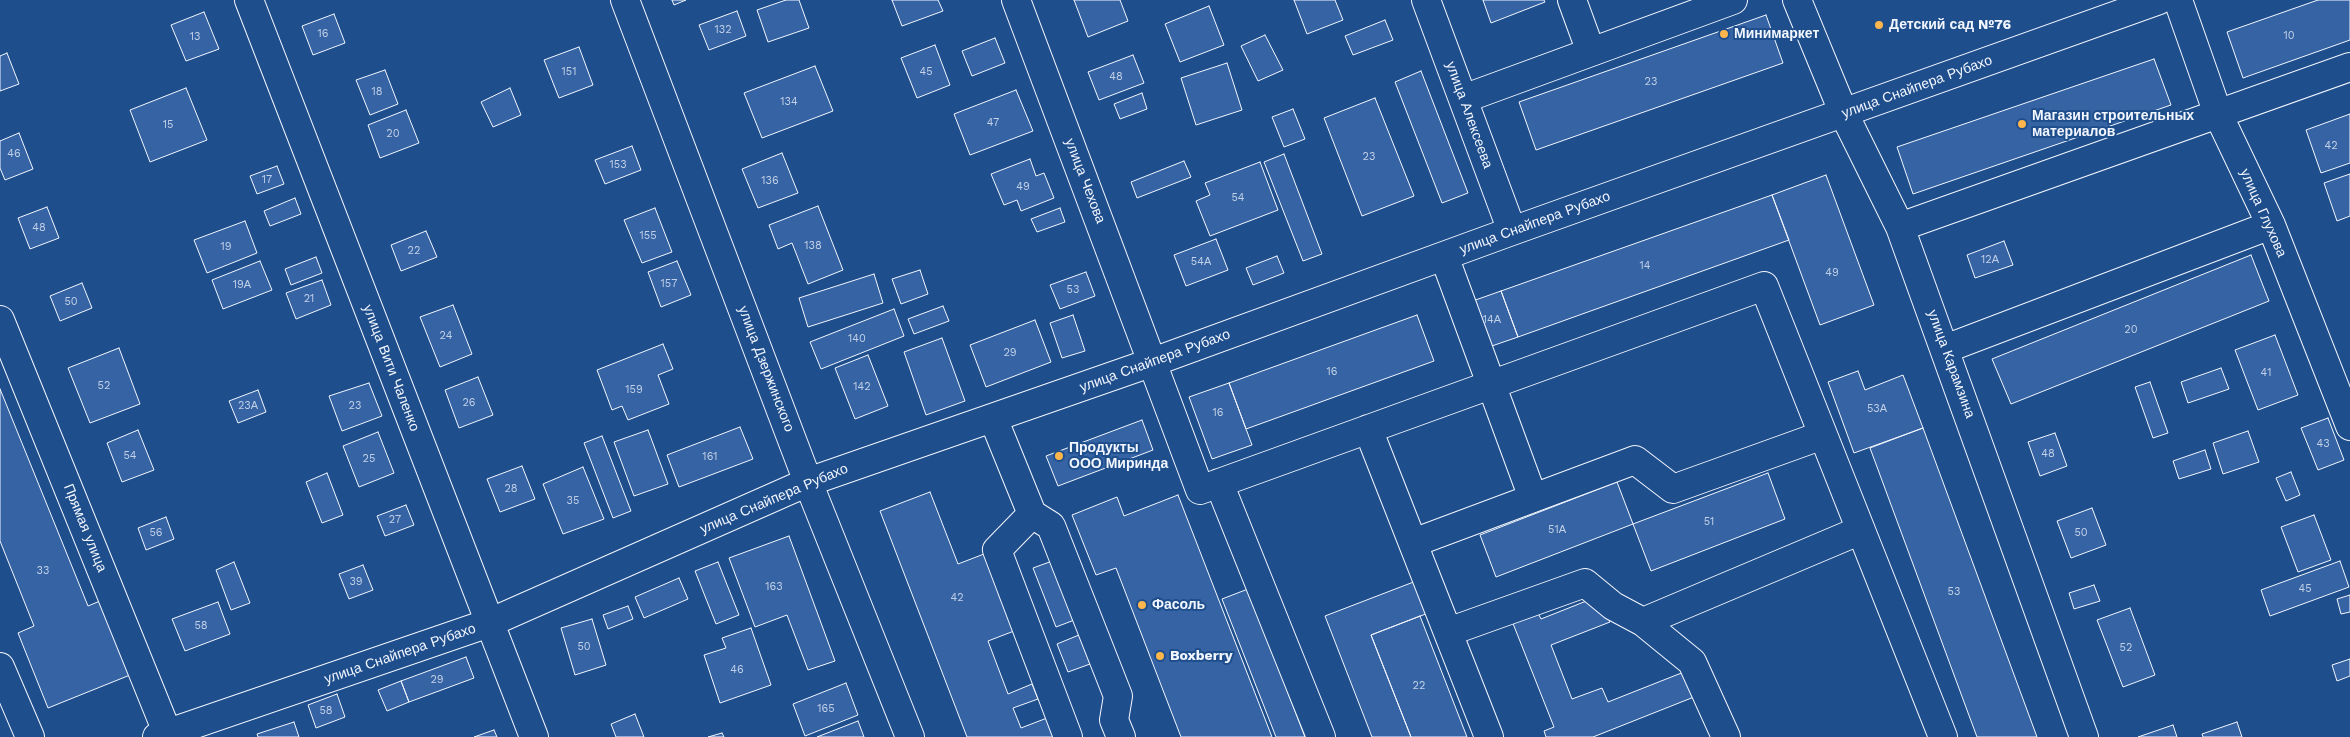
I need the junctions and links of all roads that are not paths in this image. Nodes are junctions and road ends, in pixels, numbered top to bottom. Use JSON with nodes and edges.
{"nodes":[{"id":1,"x":249,"y":0,"type":"edge"},
{"id":2,"x":625,"y":0,"type":"edge"},
{"id":3,"x":1016,"y":0,"type":"edge"},
{"id":4,"x":1426,"y":0,"type":"edge"},
{"id":5,"x":1572,"y":0,"type":"edge"},
{"id":6,"x":1733,"y":0,"type":"edge"},
{"id":7,"x":1797,"y":0,"type":"edge"},
{"id":8,"x":2159,"y":0,"type":"edge"},
{"id":9,"x":2178,"y":0,"type":"edge"},
{"id":10,"x":1671,"y":11,"type":"edge"},
{"id":11,"x":1591,"y":52,"type":"junction"},
{"id":12,"x":2350,"y":68,"type":"edge"},
{"id":13,"x":1463,"y":99,"type":"junction"},
{"id":14,"x":1844,"y":114,"type":"junction"},
{"id":15,"x":2218,"y":114,"type":"junction"},
{"id":16,"x":2270,"y":225,"type":"junction"},
{"id":17,"x":1900,"y":226,"type":"junction"},
{"id":18,"x":1512,"y":231,"type":"junction"},
{"id":19,"x":1444,"y":256,"type":"junction"},
{"id":20,"x":0,"y":320,"type":"edge"},
{"id":21,"x":1945,"y":349,"type":"junction"},
{"id":22,"x":1154,"y":362,"type":"junction"},
{"id":23,"x":1490,"y":385,"type":"junction"},
{"id":24,"x":993,"y":418,"type":"junction"},
{"id":25,"x":2350,"y":426,"type":"edge"},
{"id":26,"x":1368,"y":429,"type":"junction"},
{"id":27,"x":1823,"y":435,"type":"junction"},
{"id":28,"x":808,"y":482,"type":"junction"},
{"id":29,"x":1219,"y":483,"type":"junction"},
{"id":30,"x":1533,"y":498,"type":"junction"},
{"id":31,"x":1032,"y":514,"type":"junction"},
{"id":32,"x":1861,"y":530,"type":"junction"},
{"id":33,"x":1413,"y":543,"type":"junction"},
{"id":34,"x":1644,"y":622,"type":"junction"},
{"id":35,"x":490,"y":623,"type":"junction"},
{"id":36,"x":1448,"y":632,"type":"junction"},
{"id":37,"x":0,"y":667,"type":"edge"},
{"id":38,"x":164,"y":736,"type":"edge"},
{"id":39,"x":30,"y":737,"type":"edge"},
{"id":40,"x":534,"y":737,"type":"edge"},
{"id":41,"x":910,"y":737,"type":"edge"},
{"id":42,"x":1068,"y":737,"type":"edge"},
{"id":43,"x":1121,"y":737,"type":"edge"},
{"id":44,"x":1321,"y":737,"type":"edge"},
{"id":45,"x":1490,"y":737,"type":"edge"},
{"id":46,"x":1726,"y":737,"type":"edge"},
{"id":47,"x":1943,"y":737,"type":"edge"},
{"id":48,"x":2084,"y":737,"type":"edge"}],
"edges":[{"from":1,"to":35,"type":"street","name":"улица Вити Чаленко"},
{"from":2,"to":28,"type":"street","name":"улица Дзержинского"},
{"from":3,"to":22,"type":"street","name":"улица Чехова"},
{"from":4,"to":13,"type":"street","name":"улица Алексеева"},
{"from":5,"to":11,"type":"street"},
{"from":6,"to":10,"type":"street"},
{"from":7,"to":14,"type":"street","name":"улица Карамзина"},
{"from":8,"to":14,"type":"street","name":"улица Снайпера Рубахо"},
{"from":9,"to":15,"type":"street","name":"улица Глухова"},
{"from":10,"to":11,"type":"street"},
{"from":11,"to":13,"type":"street"},
{"from":12,"to":15,"type":"street"},
{"from":13,"to":18,"type":"street","name":"улица Алексеева"},
{"from":14,"to":17,"type":"street","name":"улица Карамзина"},
{"from":14,"to":18,"type":"street","name":"улица Снайпера Рубахо"},
{"from":15,"to":16,"type":"street","name":"улица Глухова"},
{"from":15,"to":17,"type":"street"},
{"from":16,"to":21,"type":"street"},
{"from":16,"to":25,"type":"street","name":"улица Глухова"},
{"from":17,"to":21,"type":"street","name":"улица Карамзина"},
{"from":18,"to":19,"type":"street","name":"улица Снайпера Рубахо"},
{"from":19,"to":22,"type":"street","name":"улица Снайпера Рубахо"},
{"from":19,"to":23,"type":"street"},
{"from":20,"to":38,"type":"street","name":"Прямая улица"},
{"from":21,"to":48,"type":"street","name":"улица Карамзина"},
{"from":22,"to":24,"type":"street","name":"улица Снайпера Рубахо"},
{"from":22,"to":29,"type":"street","name":"улица Чехова"},
{"from":23,"to":26,"type":"street"},
{"from":23,"to":27,"type":"street"},
{"from":23,"to":30,"type":"street"},
{"from":24,"to":28,"type":"street","name":"улица Снайпера Рубахо"},
{"from":24,"to":31,"type":"street"},
{"from":26,"to":29,"type":"street"},
{"from":26,"to":33,"type":"street"},
{"from":27,"to":30,"type":"street"},
{"from":27,"to":32,"type":"street"},
{"from":28,"to":35,"type":"street","name":"улица Снайпера Рубахо"},
{"from":28,"to":41,"type":"street","name":"улица Дзержинского"},
{"from":29,"to":44,"type":"street"},
{"from":30,"to":33,"type":"street"},
{"from":31,"to":42,"type":"street"},
{"from":31,"to":43,"type":"street"},
{"from":32,"to":34,"type":"street"},
{"from":32,"to":47,"type":"street"},
{"from":33,"to":36,"type":"street"},
{"from":34,"to":36,"type":"street"},
{"from":34,"to":46,"type":"street"},
{"from":35,"to":38,"type":"street","name":"улица Снайпера Рубахо"},
{"from":35,"to":40,"type":"street","name":"улица Вити Чаленко"},
{"from":36,"to":45,"type":"street"},
{"from":37,"to":39,"type":"street"}]}
